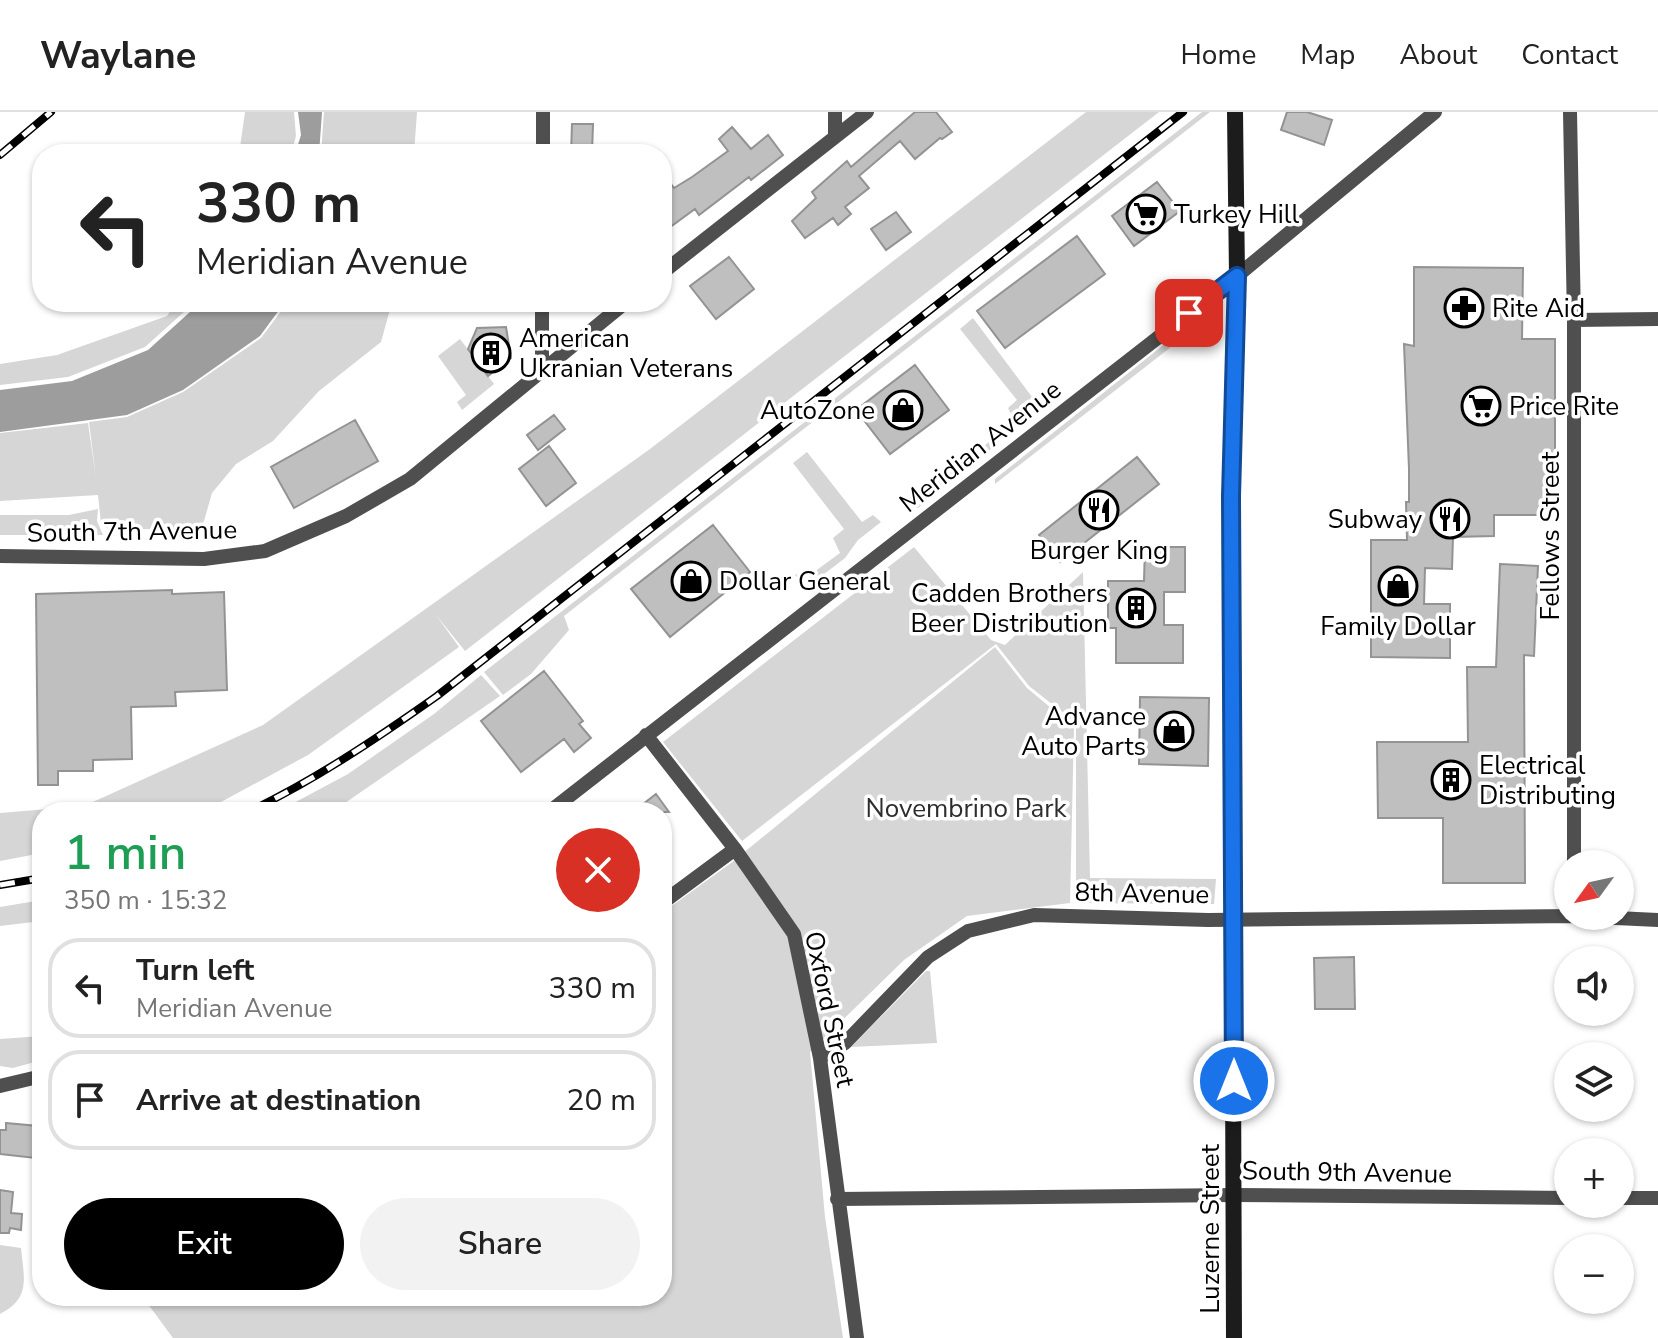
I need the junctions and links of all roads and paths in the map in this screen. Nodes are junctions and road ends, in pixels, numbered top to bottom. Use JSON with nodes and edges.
{"nodes":[{"id":1,"x":543,"y":112,"type":"edge"},
{"id":2,"x":835,"y":112,"type":"edge"},
{"id":3,"x":867,"y":112,"type":"edge"},
{"id":4,"x":1235,"y":112,"type":"edge"},
{"id":5,"x":1435,"y":112,"type":"edge"},
{"id":6,"x":1570,"y":112,"type":"edge"},
{"id":7,"x":835,"y":137,"type":"junction"},
{"id":8,"x":543,"y":144,"type":"edge"},
{"id":9,"x":672,"y":265,"type":"edge"},
{"id":10,"x":1237,"y":276,"type":"junction"},
{"id":11,"x":542,"y":312,"type":"edge"},
{"id":12,"x":614,"y":312,"type":"edge"},
{"id":13,"x":1658,"y":319,"type":"edge"},
{"id":14,"x":1574,"y":320,"type":"junction"},
{"id":15,"x":542,"y":370,"type":"junction"},
{"id":16,"x":0,"y":556,"type":"edge"},
{"id":17,"x":646,"y":735,"type":"junction"},
{"id":18,"x":562,"y":802,"type":"edge"},
{"id":19,"x":735,"y":849,"type":"junction"},
{"id":20,"x":1574,"y":850,"type":"edge"},
{"id":21,"x":672,"y":896,"type":"edge"},
{"id":22,"x":1554,"y":916,"type":"edge"},
{"id":23,"x":1233,"y":918,"type":"junction"},
{"id":24,"x":1634,"y":919,"type":"edge"},
{"id":25,"x":1658,"y":920,"type":"edge"},
{"id":26,"x":820,"y":1058,"type":"junction"},
{"id":27,"x":32,"y":1078,"type":"edge"},
{"id":28,"x":0,"y":1086,"type":"edge"},
{"id":29,"x":1235,"y":1195,"type":"junction"},
{"id":30,"x":1554,"y":1198,"type":"edge"},
{"id":31,"x":1634,"y":1198,"type":"edge"},
{"id":32,"x":1658,"y":1198,"type":"edge"},
{"id":33,"x":837,"y":1199,"type":"junction"},
{"id":34,"x":857,"y":1338,"type":"edge"},
{"id":35,"x":1234,"y":1338,"type":"edge"}],
"edges":[{"from":1,"to":8,"type":"street"},
{"from":2,"to":7,"type":"street"},
{"from":3,"to":7,"type":"street"},
{"from":4,"to":10,"type":"street","name":"Luzerne Street"},
{"from":5,"to":10,"type":"street","name":"Meridian Avenue"},
{"from":6,"to":14,"type":"street","name":"Fellows Street"},
{"from":7,"to":9,"type":"street"},
{"from":10,"to":17,"type":"street","name":"Meridian Avenue"},
{"from":10,"to":23,"type":"street","name":"Luzerne Street"},
{"from":11,"to":15,"type":"street"},
{"from":12,"to":15,"type":"street","name":"South 7th Avenue"},
{"from":13,"to":14,"type":"street"},
{"from":14,"to":20,"type":"street","name":"Fellows Street"},
{"from":15,"to":16,"type":"street","name":"South 7th Avenue"},
{"from":17,"to":18,"type":"street","name":"Meridian Avenue"},
{"from":17,"to":19,"type":"street","name":"Oxford Street"},
{"from":19,"to":21,"type":"street"},
{"from":19,"to":26,"type":"street","name":"Oxford Street"},
{"from":22,"to":23,"type":"street","name":"8th Avenue"},
{"from":23,"to":26,"type":"street","name":"8th Avenue"},
{"from":23,"to":29,"type":"street","name":"Luzerne Street"},
{"from":24,"to":25,"type":"street","name":"8th Avenue"},
{"from":26,"to":33,"type":"street","name":"Oxford Street"},
{"from":27,"to":28,"type":"street"},
{"from":29,"to":30,"type":"street","name":"South 9th Avenue"},
{"from":29,"to":33,"type":"street","name":"South 9th Avenue"},
{"from":29,"to":35,"type":"street","name":"Luzerne Street"},
{"from":31,"to":32,"type":"street"},
{"from":33,"to":34,"type":"street","name":"Oxford Street"}]}
